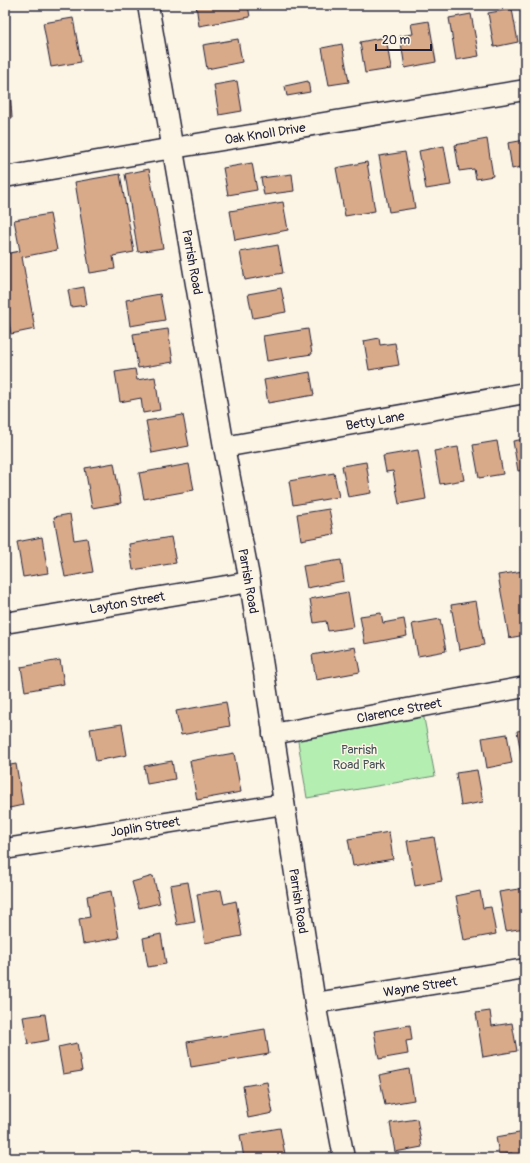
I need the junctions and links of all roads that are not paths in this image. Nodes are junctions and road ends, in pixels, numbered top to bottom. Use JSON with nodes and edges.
{"nodes":[{"id":1,"x":148,"y":5,"type":"edge"},
{"id":2,"x":525,"y":90,"type":"edge"},
{"id":3,"x":173,"y":148,"type":"junction"},
{"id":4,"x":5,"y":178,"type":"edge"},
{"id":5,"x":525,"y":393,"type":"edge"},
{"id":6,"x":224,"y":447,"type":"junction"},
{"id":7,"x":250,"y":582,"type":"junction"},
{"id":8,"x":5,"y":623,"type":"edge"},
{"id":9,"x":525,"y":687,"type":"edge"},
{"id":10,"x":273,"y":734,"type":"junction"},
{"id":11,"x":284,"y":804,"type":"junction"},
{"id":12,"x":5,"y":849,"type":"edge"},
{"id":13,"x":525,"y":969,"type":"edge"},
{"id":14,"x":315,"y":1003,"type":"junction"},
{"id":15,"x":344,"y":1158,"type":"edge"}],
"edges":[{"from":1,"to":3,"type":"street","name":"Parrish Road"},
{"from":2,"to":3,"type":"street","name":"Oak Knoll Drive"},
{"from":3,"to":4,"type":"street","name":"Oak Knoll Drive"},
{"from":3,"to":6,"type":"street","name":"Parrish Road"},
{"from":5,"to":6,"type":"street","name":"Betty Lane"},
{"from":6,"to":7,"type":"street","name":"Parrish Road"},
{"from":7,"to":8,"type":"street","name":"Layton Street"},
{"from":7,"to":10,"type":"street","name":"Parrish Road"},
{"from":9,"to":10,"type":"street","name":"Clarence Street"},
{"from":10,"to":11,"type":"street","name":"Parrish Road"},
{"from":11,"to":12,"type":"street","name":"Joplin Street"},
{"from":11,"to":14,"type":"street","name":"Parrish Road"},
{"from":13,"to":14,"type":"street","name":"Wayne Street"},
{"from":14,"to":15,"type":"street","name":"Parrish Road"}]}
